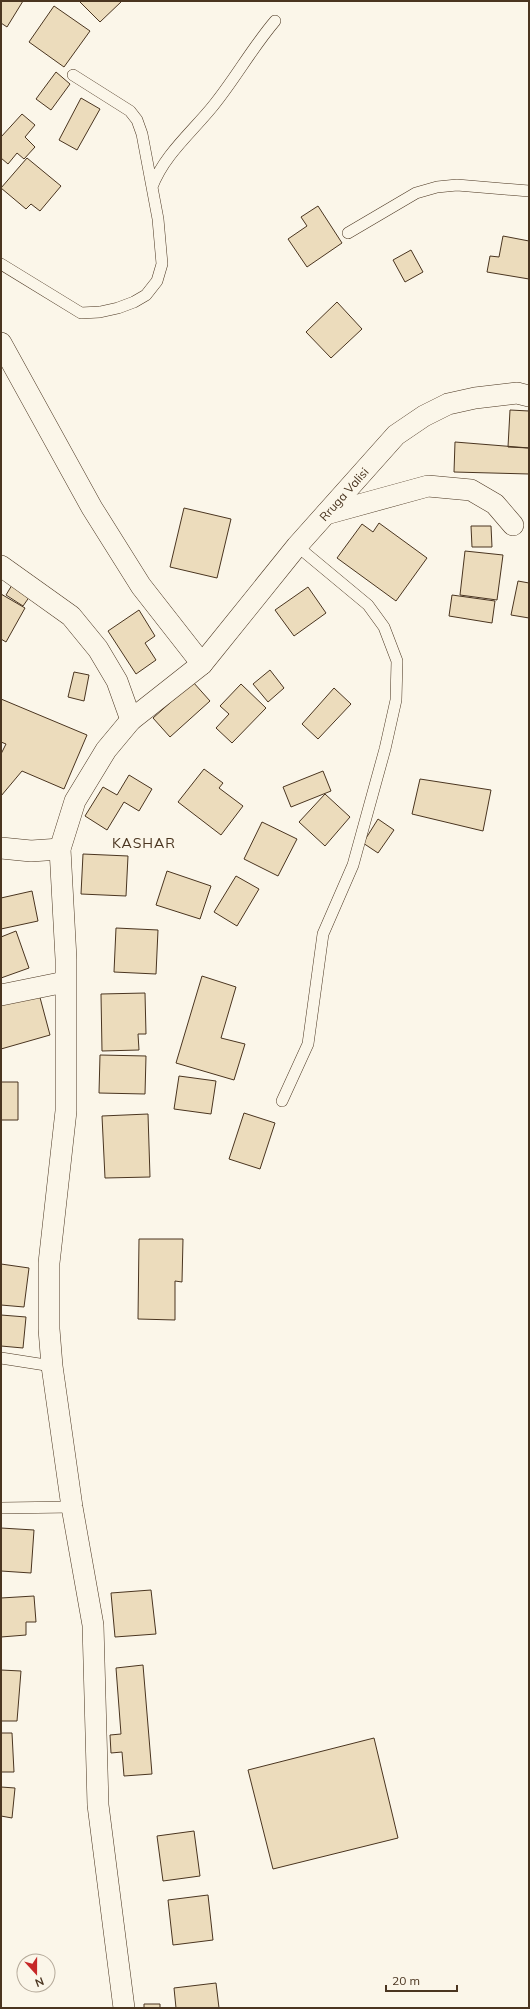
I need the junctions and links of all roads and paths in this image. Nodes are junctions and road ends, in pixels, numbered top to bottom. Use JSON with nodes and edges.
{"nodes":[{"id":1,"x":275,"y":22,"type":"dead end"},
{"id":2,"x":73,"y":76,"type":"dead end"},
{"id":3,"x":152,"y":186,"type":"junction"},
{"id":4,"x":529,"y":191,"type":"edge"},
{"id":5,"x":348,"y":234,"type":"dead end"},
{"id":6,"x":1,"y":264,"type":"edge"},
{"id":7,"x":1,"y":343,"type":"edge"},
{"id":8,"x":529,"y":396,"type":"edge"},
{"id":9,"x":326,"y":514,"type":"junction"},
{"id":10,"x":513,"y":525,"type":"dead end"},
{"id":11,"x":298,"y":546,"type":"junction"},
{"id":12,"x":1,"y":566,"type":"edge"},
{"id":13,"x":202,"y":664,"type":"junction"},
{"id":14,"x":131,"y":720,"type":"junction"},
{"id":15,"x":1,"y":848,"type":"edge"},
{"id":16,"x":60,"y":849,"type":"junction"},
{"id":17,"x":65,"y":982,"type":"junction"},
{"id":18,"x":1,"y":995,"type":"edge"},
{"id":19,"x":282,"y":1101,"type":"dead end"},
{"id":20,"x":1,"y":1358,"type":"edge"},
{"id":21,"x":52,"y":1366,"type":"junction"},
{"id":22,"x":72,"y":1507,"type":"junction"},
{"id":23,"x":1,"y":1508,"type":"edge"},
{"id":24,"x":124,"y":2008,"type":"edge"}],
"edges":[{"from":1,"to":3,"type":"lane"},
{"from":2,"to":3,"type":"lane"},
{"from":3,"to":6,"type":"lane"},
{"from":4,"to":5,"type":"lane"},
{"from":7,"to":13,"type":"street"},
{"from":8,"to":9,"type":"street","name":"Rruga Valisi"},
{"from":9,"to":10,"type":"street"},
{"from":9,"to":11,"type":"street","name":"Rruga Valisi"},
{"from":11,"to":13,"type":"street","name":"Rruga Valisi"},
{"from":11,"to":19,"type":"lane"},
{"from":12,"to":14,"type":"street"},
{"from":13,"to":14,"type":"street","name":"Rruga Valisi"},
{"from":14,"to":16,"type":"street","name":"Rruga Valisi"},
{"from":15,"to":16,"type":"street"},
{"from":16,"to":17,"type":"street"},
{"from":17,"to":18,"type":"street"},
{"from":17,"to":21,"type":"street"},
{"from":20,"to":21,"type":"lane"},
{"from":21,"to":22,"type":"street"},
{"from":22,"to":23,"type":"lane"},
{"from":22,"to":24,"type":"street"}]}
